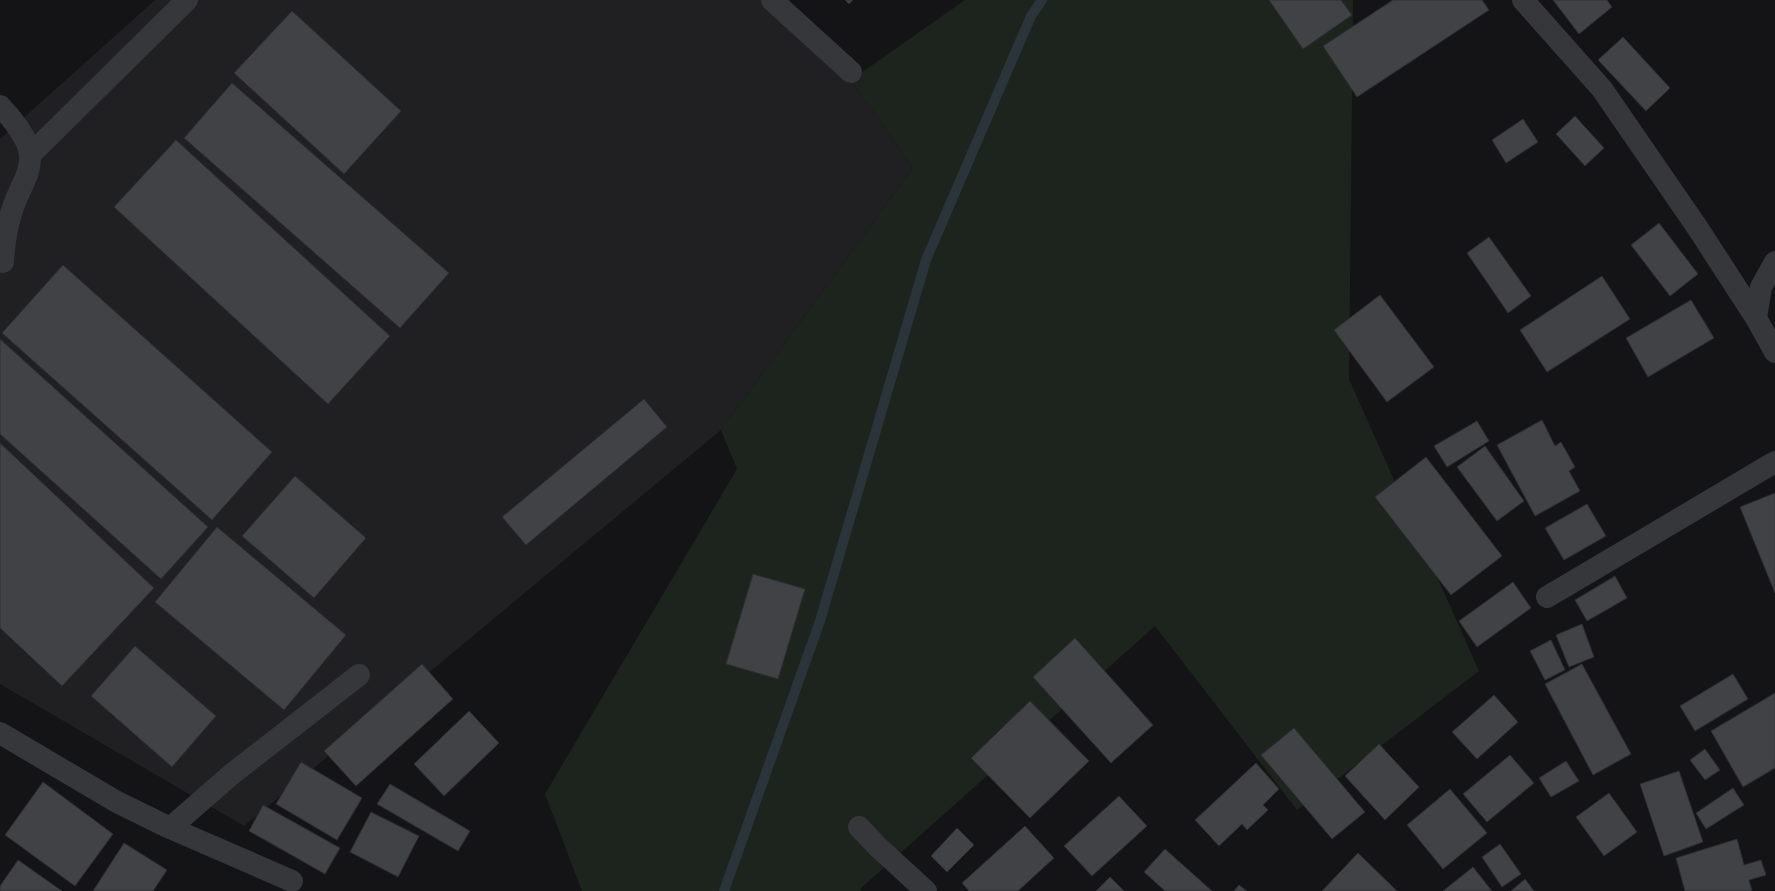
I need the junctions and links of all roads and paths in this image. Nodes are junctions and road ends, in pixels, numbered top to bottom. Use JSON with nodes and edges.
{"nodes":[{"id":1,"x":187,"y":0,"type":"edge"},
{"id":2,"x":772,"y":0,"type":"edge"},
{"id":3,"x":1523,"y":0,"type":"edge"},
{"id":4,"x":851,"y":72,"type":"dead end"},
{"id":5,"x":0,"y":106,"type":"edge"},
{"id":6,"x":30,"y":155,"type":"junction"},
{"id":7,"x":3,"y":262,"type":"dead end"},
{"id":8,"x":1775,"y":262,"type":"edge"},
{"id":9,"x":1756,"y":318,"type":"junction"},
{"id":10,"x":1775,"y":352,"type":"edge"},
{"id":11,"x":1775,"y":462,"type":"edge"},
{"id":12,"x":1547,"y":597,"type":"dead end"},
{"id":13,"x":360,"y":675,"type":"dead end"},
{"id":14,"x":0,"y":733,"type":"edge"},
{"id":15,"x":859,"y":827,"type":"dead end"},
{"id":16,"x":170,"y":828,"type":"junction"},
{"id":17,"x":292,"y":882,"type":"dead end"},
{"id":18,"x":926,"y":891,"type":"edge"}],
"edges":[{"from":1,"to":6,"type":"street"},
{"from":2,"to":4,"type":"street"},
{"from":3,"to":9,"type":"street"},
{"from":5,"to":6,"type":"street"},
{"from":6,"to":7,"type":"street"},
{"from":8,"to":9,"type":"street"},
{"from":9,"to":10,"type":"street"},
{"from":11,"to":12,"type":"street"},
{"from":13,"to":16,"type":"street"},
{"from":14,"to":16,"type":"street"},
{"from":15,"to":18,"type":"street"},
{"from":16,"to":17,"type":"street"}]}
